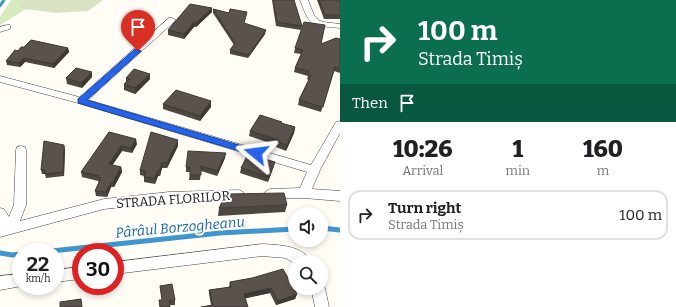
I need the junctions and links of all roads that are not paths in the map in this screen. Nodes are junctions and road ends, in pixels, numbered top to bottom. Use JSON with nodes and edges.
{"nodes":[{"id":1,"x":304,"y":0,"type":"edge"},
{"id":2,"x":172,"y":20,"type":"dead end"},
{"id":3,"x":340,"y":26,"type":"edge"},
{"id":4,"x":0,"y":79,"type":"edge"},
{"id":5,"x":81,"y":101,"type":"junction"},
{"id":6,"x":340,"y":124,"type":"edge"},
{"id":7,"x":21,"y":150,"type":"dead end"},
{"id":8,"x":314,"y":170,"type":"junction"},
{"id":9,"x":304,"y":193,"type":"junction"},
{"id":10,"x":340,"y":196,"type":"edge"},
{"id":11,"x":0,"y":213,"type":"edge"},
{"id":12,"x":5,"y":231,"type":"edge"},
{"id":13,"x":293,"y":255,"type":"edge"},
{"id":14,"x":124,"y":267,"type":"edge"},
{"id":15,"x":12,"y":281,"type":"edge"},
{"id":16,"x":0,"y":283,"type":"edge"},
{"id":17,"x":319,"y":295,"type":"edge"},
{"id":18,"x":322,"y":307,"type":"edge"}],
"edges":[{"from":1,"to":3,"type":"street"},
{"from":2,"to":5,"type":"street"},
{"from":4,"to":5,"type":"street"},
{"from":5,"to":8,"type":"street"},
{"from":6,"to":8,"type":"street"},
{"from":7,"to":12,"type":"street"},
{"from":8,"to":9,"type":"street"},
{"from":9,"to":10,"type":"street","name":"STRADA FLORILOR"},
{"from":9,"to":12,"type":"street","name":"STRADA FLORILOR"},
{"from":11,"to":12,"type":"street"},
{"from":13,"to":14,"type":"street"},
{"from":15,"to":16,"type":"street"},
{"from":17,"to":18,"type":"street"}]}
